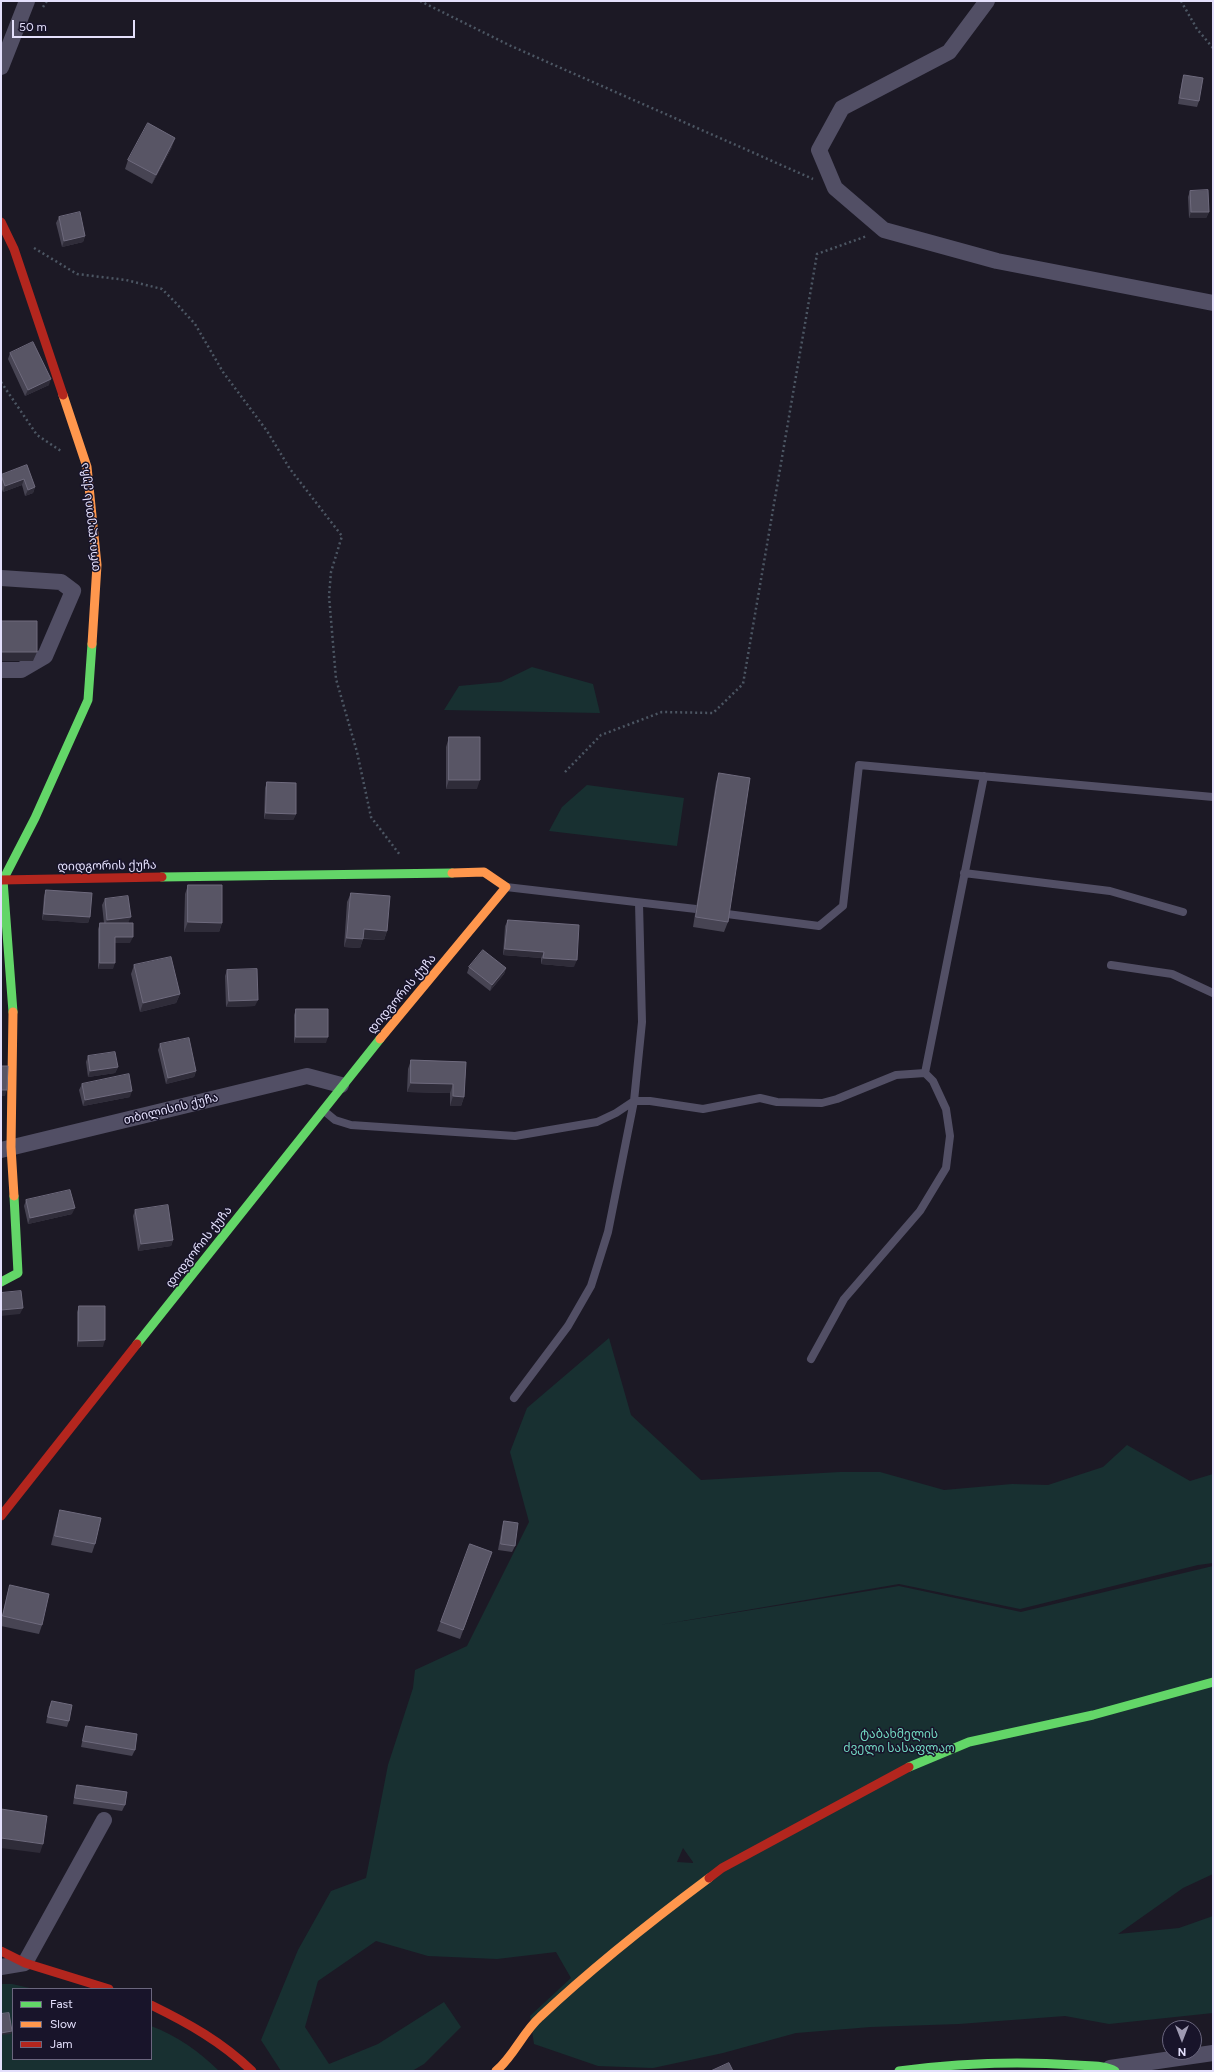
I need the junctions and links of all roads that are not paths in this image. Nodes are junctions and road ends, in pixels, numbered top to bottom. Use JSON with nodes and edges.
{"nodes":[{"id":1,"x":27,"y":1,"type":"edge"},
{"id":2,"x":987,"y":1,"type":"edge"},
{"id":3,"x":6,"y":38,"type":"edge"},
{"id":4,"x":1,"y":67,"type":"edge"},
{"id":5,"x":1,"y":222,"type":"edge"},
{"id":6,"x":1213,"y":303,"type":"edge"},
{"id":7,"x":1,"y":578,"type":"edge"},
{"id":8,"x":96,"y":588,"type":"junction"},
{"id":9,"x":73,"y":591,"type":"junction"},
{"id":10,"x":1,"y":670,"type":"edge"},
{"id":11,"x":984,"y":776,"type":"junction"},
{"id":12,"x":1213,"y":797,"type":"edge"},
{"id":13,"x":964,"y":873,"type":"junction"},
{"id":14,"x":2,"y":880,"type":"edge"},
{"id":15,"x":506,"y":887,"type":"junction"},
{"id":16,"x":639,"y":903,"type":"junction"},
{"id":17,"x":696,"y":908,"type":"edge"},
{"id":18,"x":1183,"y":912,"type":"dead end"},
{"id":19,"x":727,"y":914,"type":"edge"},
{"id":20,"x":1111,"y":965,"type":"dead end"},
{"id":21,"x":1213,"y":993,"type":"edge"},
{"id":22,"x":925,"y":1073,"type":"junction"},
{"id":23,"x":342,"y":1085,"type":"junction"},
{"id":24,"x":634,"y":1101,"type":"junction"},
{"id":25,"x":322,"y":1110,"type":"junction"},
{"id":26,"x":6,"y":1148,"type":"edge"},
{"id":27,"x":1,"y":1282,"type":"edge"},
{"id":28,"x":811,"y":1359,"type":"dead end"},
{"id":29,"x":514,"y":1398,"type":"dead end"},
{"id":30,"x":2,"y":1514,"type":"edge"},
{"id":31,"x":1213,"y":1682,"type":"edge"},
{"id":32,"x":104,"y":1820,"type":"dead end"},
{"id":33,"x":1,"y":1951,"type":"edge"},
{"id":34,"x":25,"y":1962,"type":"junction"},
{"id":35,"x":1,"y":1967,"type":"edge"},
{"id":36,"x":106,"y":1988,"type":"edge"},
{"id":37,"x":152,"y":2005,"type":"edge"},
{"id":38,"x":1213,"y":2053,"type":"edge"},
{"id":39,"x":1113,"y":2070,"type":"edge"},
{"id":40,"x":252,"y":2071,"type":"edge"},
{"id":41,"x":496,"y":2071,"type":"edge"},
{"id":42,"x":899,"y":2071,"type":"edge"}],
"edges":[{"from":1,"to":3,"type":"street"},
{"from":2,"to":6,"type":"street"},
{"from":3,"to":4,"type":"street"},
{"from":5,"to":8,"type":"street","name":"თრიალეთის ქუჩა"},
{"from":7,"to":9,"type":"street"},
{"from":8,"to":9,"type":"street"},
{"from":8,"to":14,"type":"street","name":"თრიალეთის ქუჩა"},
{"from":9,"to":10,"type":"street"},
{"from":11,"to":12,"type":"lane"},
{"from":11,"to":13,"type":"lane"},
{"from":11,"to":19,"type":"lane"},
{"from":13,"to":18,"type":"lane"},
{"from":13,"to":22,"type":"lane"},
{"from":14,"to":15,"type":"street","name":"დიდგორის ქუჩა"},
{"from":14,"to":26,"type":"street"},
{"from":15,"to":16,"type":"lane"},
{"from":15,"to":23,"type":"street","name":"დიდგორის ქუჩა"},
{"from":16,"to":17,"type":"lane"},
{"from":16,"to":24,"type":"lane"},
{"from":20,"to":21,"type":"lane"},
{"from":22,"to":24,"type":"lane"},
{"from":22,"to":28,"type":"lane"},
{"from":23,"to":25,"type":"street","name":"დიდგორის ქუჩა"},
{"from":23,"to":26,"type":"street","name":"თბილისის ქუჩა"},
{"from":24,"to":25,"type":"lane"},
{"from":24,"to":29,"type":"lane"},
{"from":25,"to":30,"type":"street","name":"დიდგორის ქუჩა"},
{"from":26,"to":27,"type":"street"},
{"from":31,"to":41,"type":"street"},
{"from":32,"to":34,"type":"street"},
{"from":33,"to":34,"type":"street"},
{"from":34,"to":35,"type":"street"},
{"from":34,"to":36,"type":"street"},
{"from":37,"to":40,"type":"street"},
{"from":38,"to":39,"type":"street"},
{"from":39,"to":42,"type":"street"}]}
